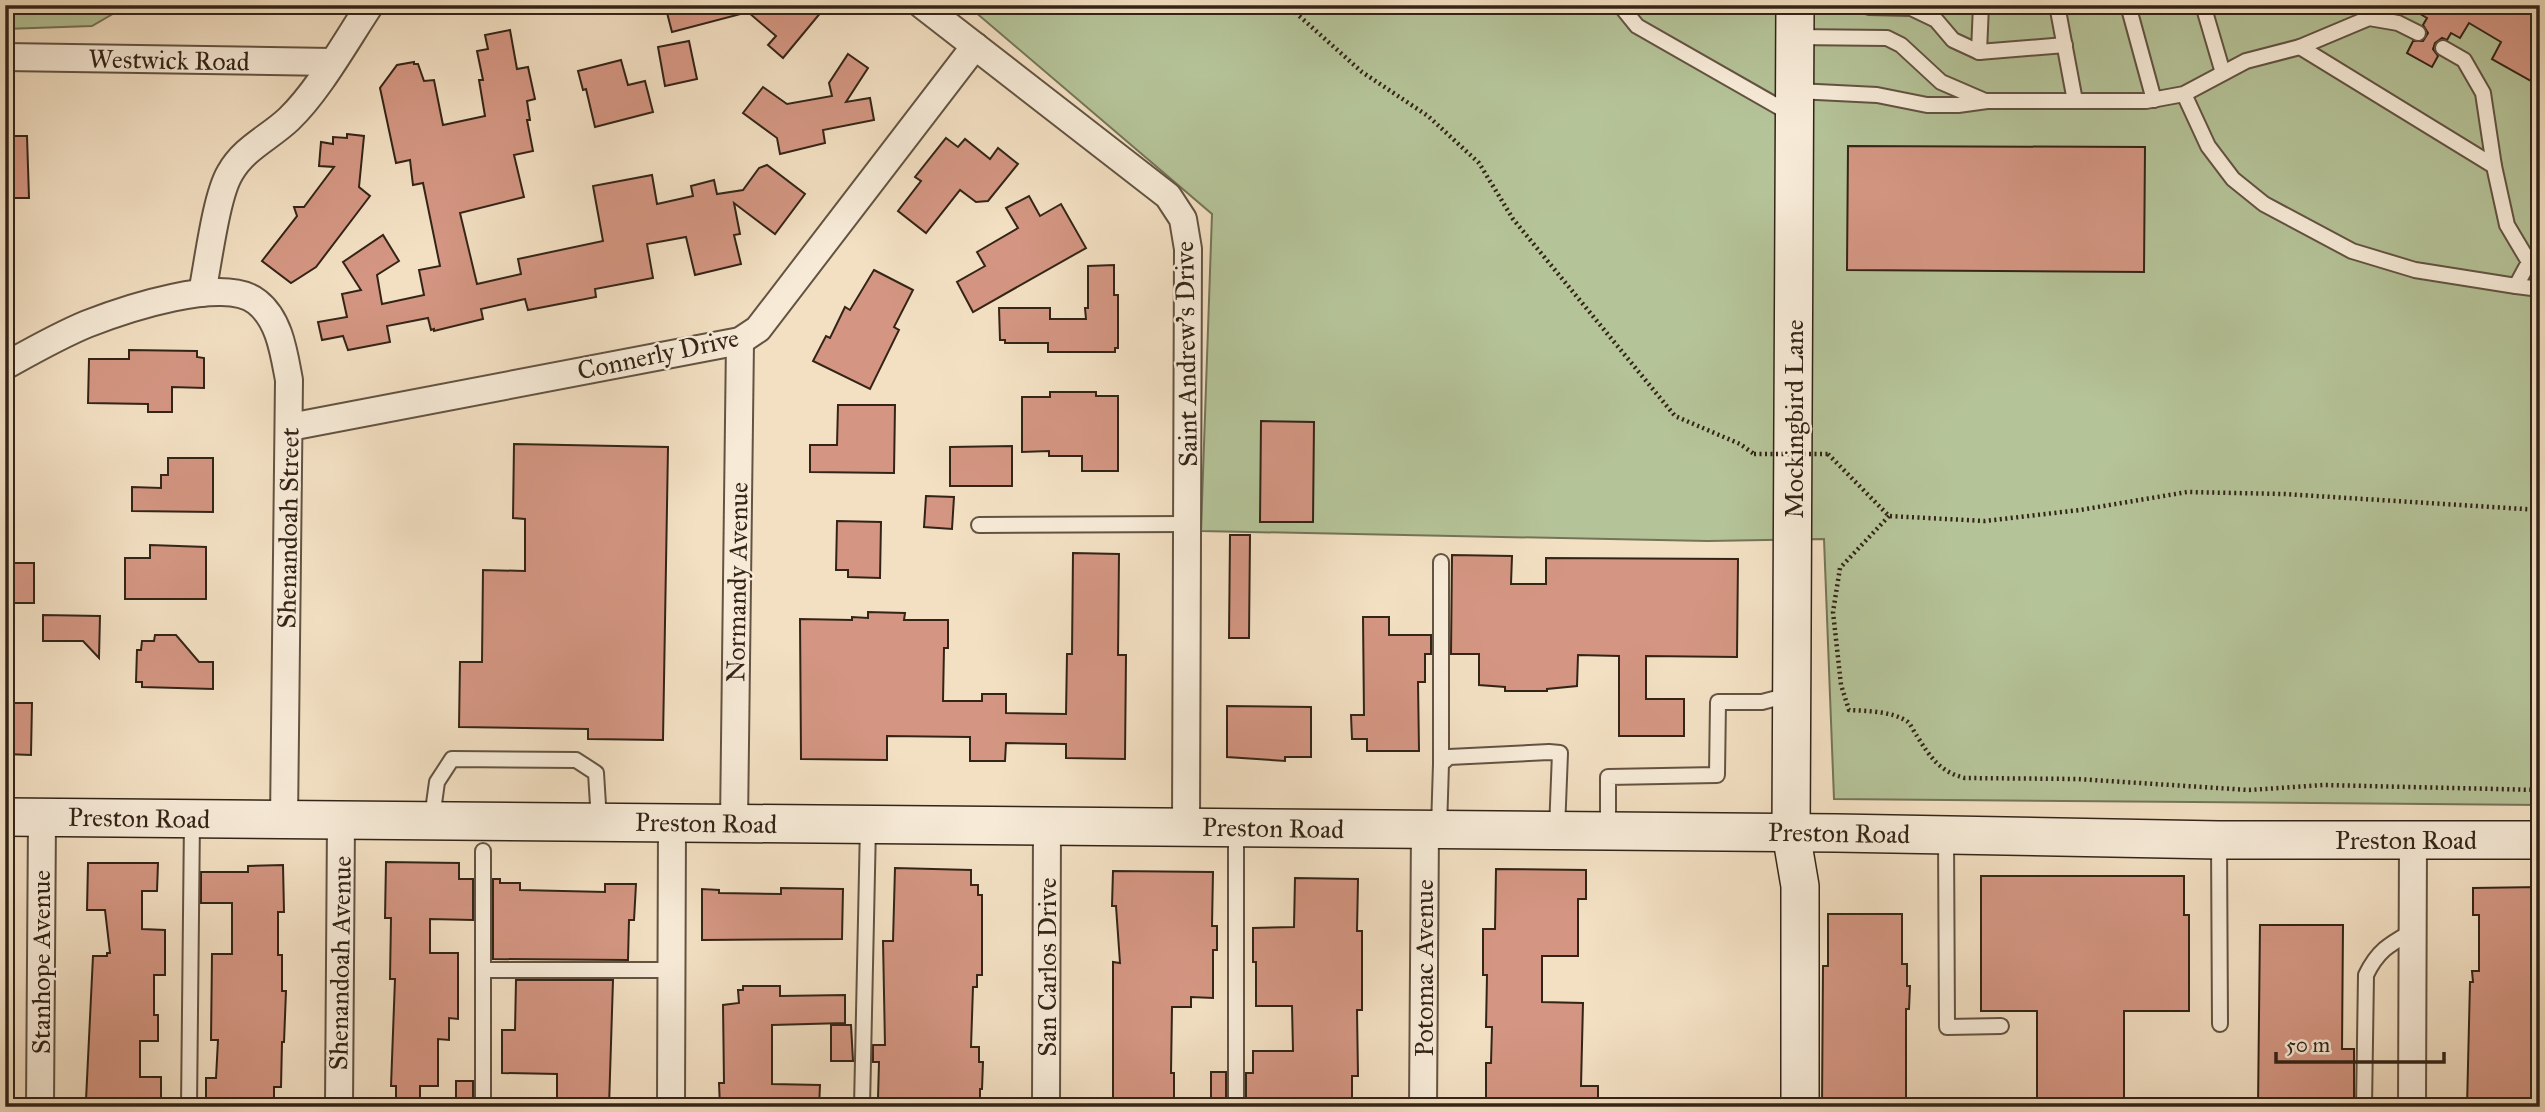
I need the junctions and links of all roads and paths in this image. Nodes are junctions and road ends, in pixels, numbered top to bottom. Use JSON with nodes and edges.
{"nodes":[{"id":1,"x":370,"y":5,"type":"edge"},
{"id":2,"x":922,"y":5,"type":"edge"},
{"id":3,"x":1287,"y":5,"type":"edge"},
{"id":4,"x":1620,"y":5,"type":"edge"},
{"id":5,"x":1867,"y":5,"type":"edge"},
{"id":6,"x":1981,"y":5,"type":"edge"},
{"id":7,"x":2057,"y":5,"type":"edge"},
{"id":8,"x":2128,"y":5,"type":"edge"},
{"id":9,"x":2203,"y":5,"type":"edge"},
{"id":10,"x":1795,"y":21,"type":"edge"},
{"id":11,"x":2418,"y":33,"type":"dead end"},
{"id":12,"x":2065,"y":45,"type":"junction"},
{"id":13,"x":975,"y":46,"type":"junction"},
{"id":14,"x":2300,"y":47,"type":"junction"},
{"id":15,"x":2443,"y":47,"type":"dead end"},
{"id":16,"x":1979,"y":52,"type":"junction"},
{"id":17,"x":5,"y":57,"type":"edge"},
{"id":18,"x":332,"y":62,"type":"junction"},
{"id":19,"x":2223,"y":73,"type":"junction"},
{"id":20,"x":2185,"y":94,"type":"junction"},
{"id":21,"x":2154,"y":100,"type":"junction"},
{"id":22,"x":1987,"y":101,"type":"junction"},
{"id":23,"x":2075,"y":101,"type":"junction"},
{"id":24,"x":1795,"y":103,"type":"junction"},
{"id":25,"x":2494,"y":166,"type":"junction"},
{"id":26,"x":2516,"y":286,"type":"junction"},
{"id":27,"x":2540,"y":289,"type":"edge"},
{"id":28,"x":202,"y":293,"type":"junction"},
{"id":29,"x":740,"y":341,"type":"junction"},
{"id":30,"x":5,"y":366,"type":"edge"},
{"id":31,"x":290,"y":427,"type":"junction"},
{"id":32,"x":2540,"y":510,"type":"edge"},
{"id":33,"x":1889,"y":516,"type":"junction"},
{"id":34,"x":1188,"y":524,"type":"junction"},
{"id":35,"x":979,"y":525,"type":"dead end"},
{"id":36,"x":1441,"y":562,"type":"dead end"},
{"id":37,"x":1793,"y":694,"type":"junction"},
{"id":38,"x":1441,"y":764,"type":"junction"},
{"id":39,"x":2540,"y":790,"type":"edge"},
{"id":40,"x":5,"y":817,"type":"edge"},
{"id":41,"x":42,"y":817,"type":"junction"},
{"id":42,"x":192,"y":819,"type":"junction"},
{"id":43,"x":284,"y":820,"type":"junction"},
{"id":44,"x":341,"y":820,"type":"junction"},
{"id":45,"x":431,"y":821,"type":"junction"},
{"id":46,"x":599,"y":822,"type":"junction"},
{"id":47,"x":672,"y":823,"type":"junction"},
{"id":48,"x":734,"y":824,"type":"junction"},
{"id":49,"x":868,"y":825,"type":"junction"},
{"id":50,"x":1047,"y":826,"type":"junction"},
{"id":51,"x":1186,"y":828,"type":"junction"},
{"id":52,"x":1237,"y":828,"type":"junction"},
{"id":53,"x":1432,"y":829,"type":"junction"},
{"id":54,"x":1558,"y":830,"type":"junction"},
{"id":55,"x":1608,"y":831,"type":"junction"},
{"id":56,"x":1791,"y":833,"type":"junction"},
{"id":57,"x":1946,"y":835,"type":"junction"},
{"id":58,"x":2219,"y":840,"type":"junction"},
{"id":59,"x":2413,"y":840,"type":"junction"},
{"id":60,"x":2540,"y":840,"type":"edge"},
{"id":61,"x":483,"y":851,"type":"dead end"},
{"id":62,"x":2413,"y":931,"type":"junction"},
{"id":63,"x":483,"y":970,"type":"junction"},
{"id":64,"x":672,"y":970,"type":"junction"},
{"id":65,"x":2220,"y":1024,"type":"dead end"},
{"id":66,"x":2001,"y":1026,"type":"dead end"},
{"id":67,"x":40,"y":1107,"type":"edge"},
{"id":68,"x":189,"y":1107,"type":"edge"},
{"id":69,"x":339,"y":1107,"type":"edge"},
{"id":70,"x":483,"y":1107,"type":"edge"},
{"id":71,"x":671,"y":1107,"type":"edge"},
{"id":72,"x":862,"y":1107,"type":"edge"},
{"id":73,"x":1046,"y":1107,"type":"edge"},
{"id":74,"x":1236,"y":1107,"type":"edge"},
{"id":75,"x":1423,"y":1107,"type":"edge"},
{"id":76,"x":1780,"y":1107,"type":"edge"},
{"id":77,"x":1800,"y":1107,"type":"edge"},
{"id":78,"x":2364,"y":1107,"type":"edge"},
{"id":79,"x":2412,"y":1107,"type":"edge"}],
"edges":[{"from":1,"to":18,"type":"street"},
{"from":2,"to":13,"type":"street","name":"Saint Andrew's Drive"},
{"from":3,"to":33,"type":"path","bridge":true},
{"from":4,"to":24,"type":"lane"},
{"from":5,"to":16,"type":"lane"},
{"from":6,"to":16,"type":"lane"},
{"from":7,"to":12,"type":"lane"},
{"from":8,"to":21,"type":"lane"},
{"from":9,"to":19,"type":"lane"},
{"from":10,"to":22,"type":"lane"},
{"from":10,"to":24,"type":"main road","name":"Mockingbird Lane"},
{"from":11,"to":14,"type":"lane"},
{"from":12,"to":16,"type":"lane"},
{"from":12,"to":23,"type":"lane"},
{"from":13,"to":29,"type":"street","name":"Connerly Drive"},
{"from":13,"to":34,"type":"street","name":"Saint Andrew's Drive"},
{"from":14,"to":19,"type":"lane"},
{"from":14,"to":25,"type":"lane"},
{"from":15,"to":25,"type":"lane"},
{"from":17,"to":18,"type":"street","name":"Westwick Road"},
{"from":18,"to":28,"type":"street"},
{"from":19,"to":20,"type":"lane"},
{"from":20,"to":21,"type":"lane"},
{"from":20,"to":26,"type":"lane"},
{"from":21,"to":23,"type":"lane"},
{"from":22,"to":23,"type":"lane"},
{"from":22,"to":24,"type":"lane"},
{"from":24,"to":37,"type":"main road","name":"Mockingbird Lane"},
{"from":25,"to":26,"type":"lane"},
{"from":26,"to":27,"type":"lane"},
{"from":28,"to":30,"type":"street"},
{"from":28,"to":31,"type":"street","name":"Shenandoah Street"},
{"from":29,"to":31,"type":"street","name":"Connerly Drive"},
{"from":29,"to":48,"type":"street","name":"Normandy Avenue"},
{"from":31,"to":43,"type":"street","name":"Shenandoah Street"},
{"from":32,"to":33,"type":"path"},
{"from":33,"to":39,"type":"path"},
{"from":34,"to":35,"type":"lane"},
{"from":34,"to":51,"type":"street","name":"Saint Andrew's Drive"},
{"from":36,"to":38,"type":"lane"},
{"from":37,"to":55,"type":"lane"},
{"from":37,"to":56,"type":"main road","name":"Mockingbird Lane"},
{"from":38,"to":53,"type":"lane"},
{"from":38,"to":54,"type":"lane"},
{"from":40,"to":41,"type":"main road","name":"Preston Road"},
{"from":41,"to":42,"type":"main road","name":"Preston Road"},
{"from":41,"to":67,"type":"street","name":"Stanhope Avenue"},
{"from":42,"to":43,"type":"main road","name":"Preston Road"},
{"from":42,"to":68,"type":"lane"},
{"from":43,"to":44,"type":"main road","name":"Preston Road"},
{"from":44,"to":45,"type":"main road","name":"Preston Road"},
{"from":44,"to":69,"type":"street","name":"Shenandoah Avenue"},
{"from":45,"to":46,"type":"main road","name":"Preston Road"},
{"from":45,"to":46,"type":"lane"},
{"from":46,"to":47,"type":"main road","name":"Preston Road"},
{"from":47,"to":48,"type":"main road","name":"Preston Road"},
{"from":47,"to":64,"type":"street"},
{"from":48,"to":49,"type":"main road","name":"Preston Road"},
{"from":49,"to":50,"type":"main road","name":"Preston Road"},
{"from":49,"to":72,"type":"lane"},
{"from":50,"to":51,"type":"main road","name":"Preston Road"},
{"from":50,"to":73,"type":"street","name":"San Carlos Drive"},
{"from":51,"to":52,"type":"main road","name":"Preston Road"},
{"from":52,"to":53,"type":"main road","name":"Preston Road"},
{"from":52,"to":74,"type":"lane"},
{"from":53,"to":54,"type":"main road","name":"Preston Road"},
{"from":53,"to":75,"type":"street","name":"Potomac Avenue"},
{"from":54,"to":55,"type":"main road","name":"Preston Road"},
{"from":55,"to":56,"type":"main road","name":"Preston Road"},
{"from":56,"to":57,"type":"main road","name":"Preston Road"},
{"from":56,"to":76,"type":"main road","name":"Mockingbird Lane"},
{"from":56,"to":77,"type":"main road","name":"Mockingbird Lane"},
{"from":57,"to":58,"type":"main road","name":"Preston Road"},
{"from":57,"to":66,"type":"lane"},
{"from":58,"to":59,"type":"main road","name":"Preston Road"},
{"from":58,"to":65,"type":"lane"},
{"from":59,"to":60,"type":"main road","name":"Preston Road"},
{"from":59,"to":62,"type":"street"},
{"from":61,"to":63,"type":"lane"},
{"from":62,"to":78,"type":"lane"},
{"from":62,"to":79,"type":"street"},
{"from":63,"to":64,"type":"lane"},
{"from":63,"to":70,"type":"lane"},
{"from":64,"to":71,"type":"street"}]}
